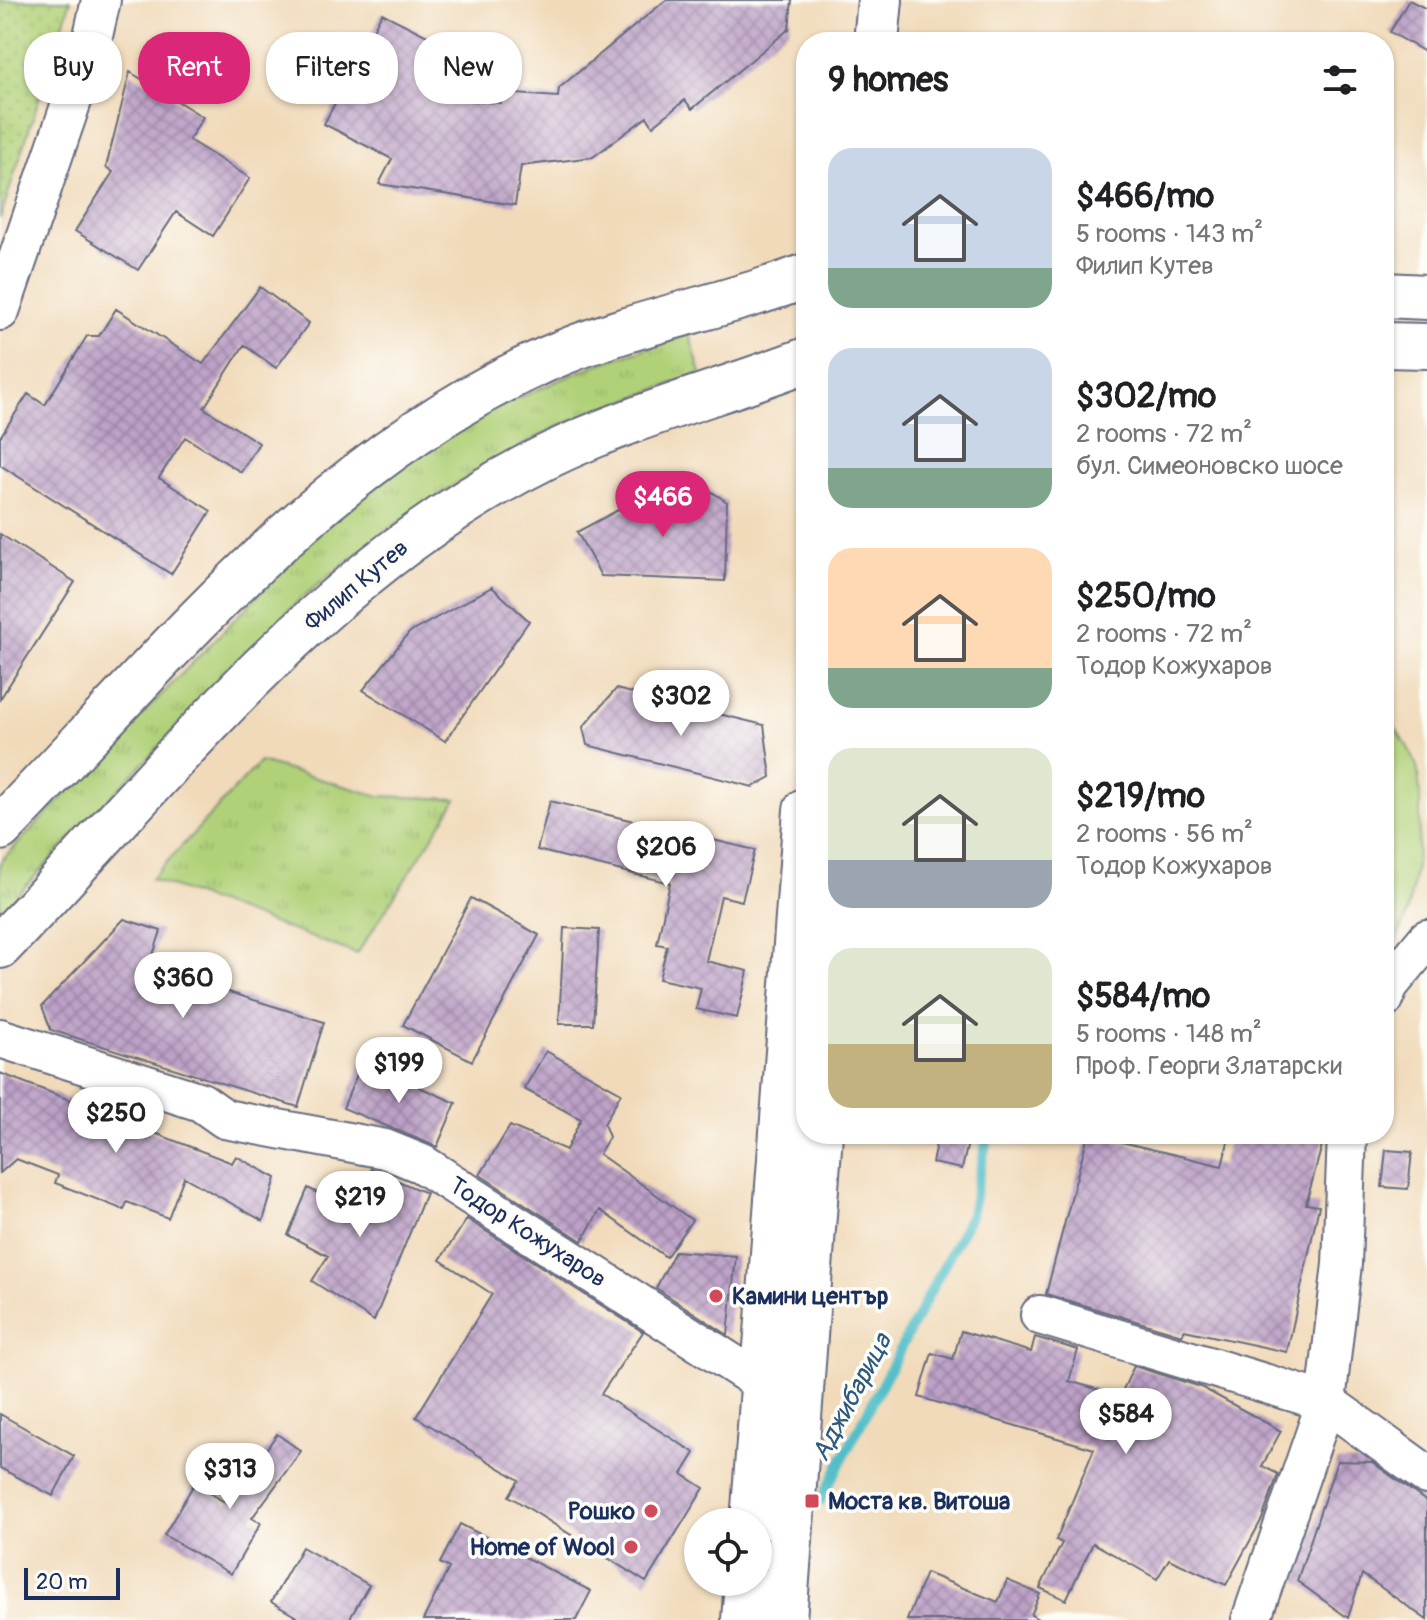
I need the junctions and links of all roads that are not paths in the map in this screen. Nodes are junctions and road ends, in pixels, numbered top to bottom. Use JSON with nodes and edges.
{"nodes":[{"id":1,"x":101,"y":0,"type":"edge"},
{"id":2,"x":880,"y":0,"type":"edge"},
{"id":3,"x":877,"y":32,"type":"edge"},
{"id":4,"x":796,"y":279,"type":"edge"},
{"id":5,"x":1394,"y":295,"type":"edge"},
{"id":6,"x":1427,"y":297,"type":"edge"},
{"id":7,"x":0,"y":311,"type":"edge"},
{"id":8,"x":1394,"y":345,"type":"edge"},
{"id":9,"x":1427,"y":346,"type":"edge"},
{"id":10,"x":796,"y":363,"type":"edge"},
{"id":11,"x":0,"y":828,"type":"edge"},
{"id":12,"x":1427,"y":939,"type":"edge"},
{"id":13,"x":0,"y":946,"type":"edge"},
{"id":14,"x":796,"y":947,"type":"edge"},
{"id":15,"x":1394,"y":979,"type":"edge"},
{"id":16,"x":0,"y":1038,"type":"edge"},
{"id":17,"x":819,"y":1144,"type":"edge"},
{"id":18,"x":1347,"y":1144,"type":"edge"},
{"id":19,"x":1040,"y":1315,"type":"dead end"},
{"id":20,"x":764,"y":1384,"type":"junction"},
{"id":21,"x":1326,"y":1402,"type":"junction"},
{"id":22,"x":1427,"y":1475,"type":"edge"},
{"id":23,"x":754,"y":1508,"type":"edge"},
{"id":24,"x":746,"y":1596,"type":"edge"},
{"id":25,"x":744,"y":1620,"type":"edge"},
{"id":26,"x":784,"y":1620,"type":"edge"},
{"id":27,"x":1251,"y":1620,"type":"edge"}],
"edges":[{"from":1,"to":7,"type":"street"},
{"from":2,"to":3,"type":"main road"},
{"from":4,"to":11,"type":"main road"},
{"from":5,"to":6,"type":"main road"},
{"from":8,"to":9,"type":"main road"},
{"from":10,"to":13,"type":"main road","name":"Филип Кутев"},
{"from":12,"to":15,"type":"street"},
{"from":14,"to":20,"type":"main road"},
{"from":16,"to":20,"type":"street","name":"Тодор Кожухаров"},
{"from":17,"to":26,"type":"main road"},
{"from":18,"to":21,"type":"street"},
{"from":19,"to":21,"type":"street"},
{"from":20,"to":23,"type":"main road"},
{"from":21,"to":22,"type":"street"},
{"from":21,"to":27,"type":"street"},
{"from":24,"to":25,"type":"main road"}]}
